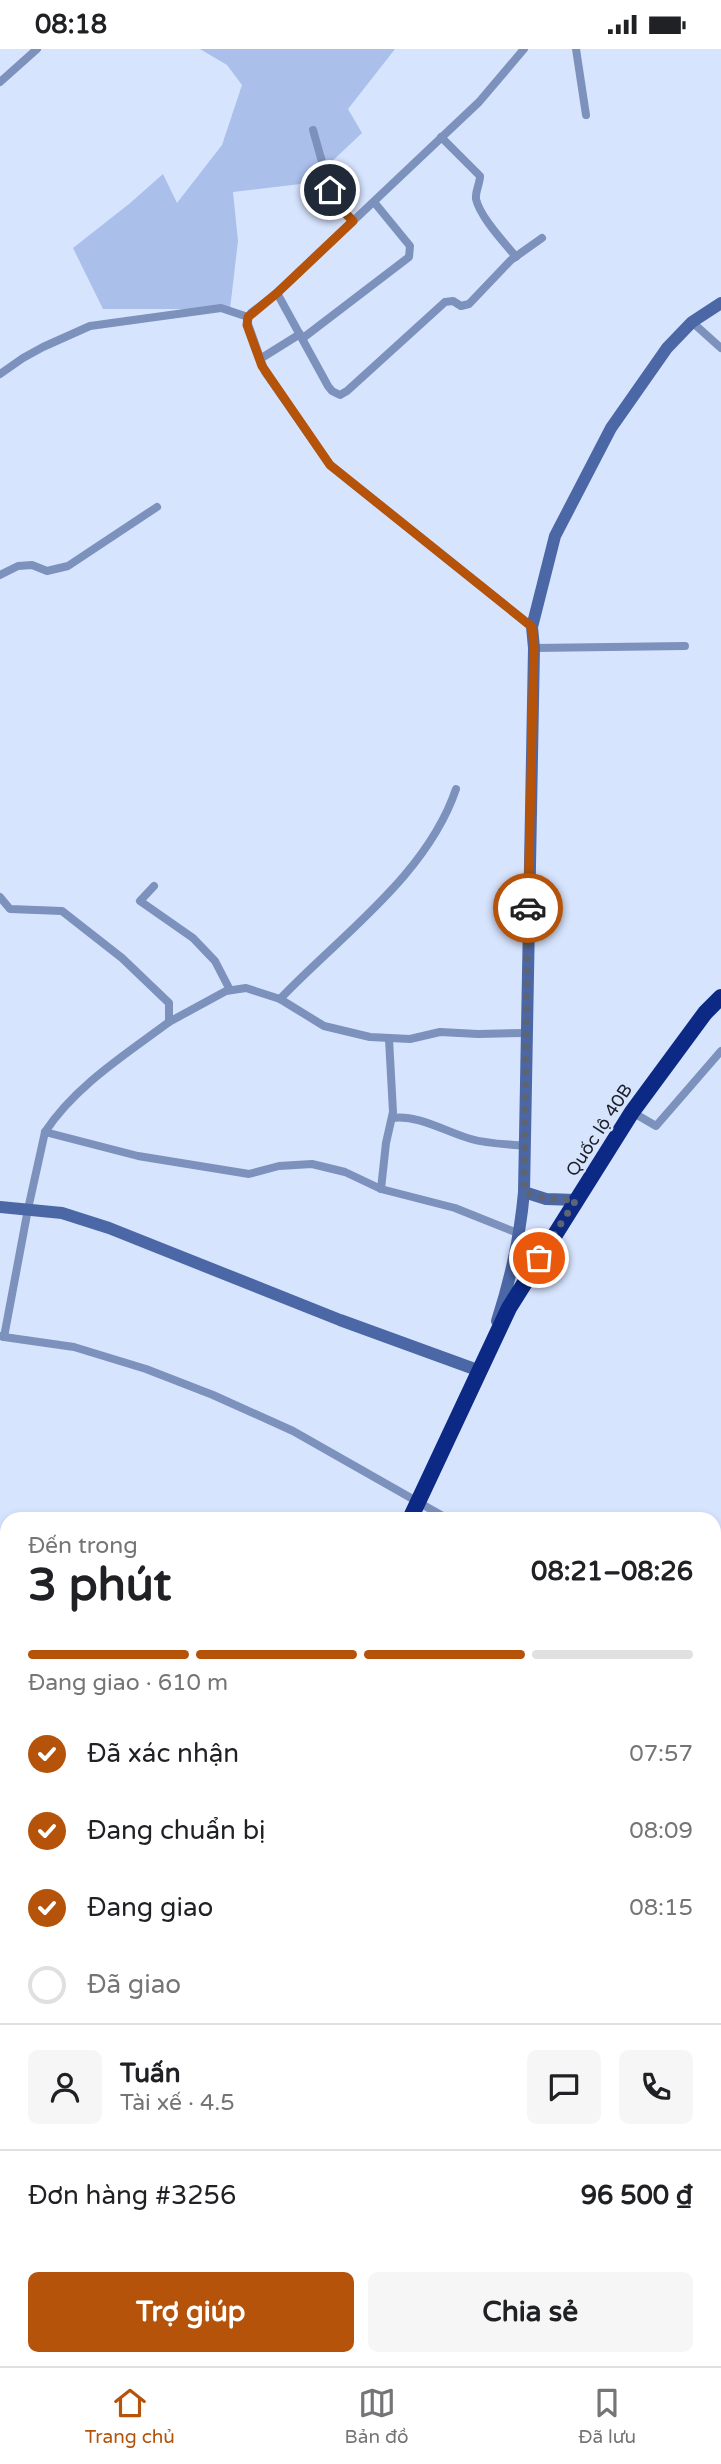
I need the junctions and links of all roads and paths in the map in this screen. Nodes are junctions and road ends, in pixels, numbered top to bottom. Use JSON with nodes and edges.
{"nodes":[{"id":1,"x":37,"y":49,"type":"edge"},
{"id":2,"x":524,"y":49,"type":"edge"},
{"id":3,"x":576,"y":49,"type":"edge"},
{"id":4,"x":0,"y":82,"type":"edge"},
{"id":5,"x":586,"y":115,"type":"dead end"},
{"id":6,"x":313,"y":130,"type":"dead end"},
{"id":7,"x":441,"y":137,"type":"junction"},
{"id":8,"x":374,"y":202,"type":"junction"},
{"id":9,"x":353,"y":221,"type":"junction"},
{"id":10,"x":542,"y":238,"type":"dead end"},
{"id":11,"x":516,"y":257,"type":"junction"},
{"id":12,"x":277,"y":293,"type":"junction"},
{"id":13,"x":721,"y":303,"type":"edge"},
{"id":14,"x":248,"y":317,"type":"junction"},
{"id":15,"x":692,"y":322,"type":"junction"},
{"id":16,"x":302,"y":336,"type":"junction"},
{"id":17,"x":721,"y":348,"type":"edge"},
{"id":18,"x":260,"y":359,"type":"junction"},
{"id":19,"x":0,"y":375,"type":"edge"},
{"id":20,"x":157,"y":507,"type":"dead end"},
{"id":21,"x":0,"y":575,"type":"edge"},
{"id":22,"x":532,"y":627,"type":"junction"},
{"id":23,"x":685,"y":646,"type":"dead end"},
{"id":24,"x":534,"y":647,"type":"junction"},
{"id":25,"x":456,"y":789,"type":"dead end"},
{"id":26,"x":154,"y":886,"type":"dead end"},
{"id":27,"x":0,"y":897,"type":"edge"},
{"id":28,"x":230,"y":990,"type":"junction"},
{"id":29,"x":721,"y":997,"type":"edge"},
{"id":30,"x":280,"y":999,"type":"junction"},
{"id":31,"x":169,"y":1022,"type":"junction"},
{"id":32,"x":526,"y":1033,"type":"junction"},
{"id":33,"x":390,"y":1039,"type":"junction"},
{"id":34,"x":721,"y":1051,"type":"edge"},
{"id":35,"x":632,"y":1112,"type":"junction"},
{"id":36,"x":392,"y":1118,"type":"junction"},
{"id":37,"x":45,"y":1132,"type":"junction"},
{"id":38,"x":525,"y":1146,"type":"junction"},
{"id":39,"x":381,"y":1189,"type":"junction"},
{"id":40,"x":524,"y":1192,"type":"junction"},
{"id":41,"x":576,"y":1200,"type":"junction"},
{"id":42,"x":0,"y":1207,"type":"edge"},
{"id":43,"x":28,"y":1209,"type":"junction"},
{"id":44,"x":520,"y":1234,"type":"junction"},
{"id":45,"x":2,"y":1337,"type":"edge"},
{"id":46,"x":480,"y":1371,"type":"junction"},
{"id":47,"x":418,"y":1501,"type":"junction"},
{"id":48,"x":413,"y":1512,"type":"edge"},
{"id":49,"x":436,"y":1512,"type":"edge"}],
"edges":[{"from":1,"to":4,"type":"street"},
{"from":2,"to":7,"type":"street"},
{"from":3,"to":5,"type":"street"},
{"from":6,"to":9,"type":"street"},
{"from":7,"to":8,"type":"street"},
{"from":7,"to":11,"type":"street"},
{"from":8,"to":9,"type":"street"},
{"from":8,"to":16,"type":"street"},
{"from":9,"to":12,"type":"street"},
{"from":10,"to":11,"type":"street"},
{"from":11,"to":16,"type":"street"},
{"from":12,"to":14,"type":"street"},
{"from":12,"to":16,"type":"street"},
{"from":13,"to":15,"type":"main road"},
{"from":14,"to":18,"type":"street"},
{"from":14,"to":19,"type":"street"},
{"from":15,"to":17,"type":"street"},
{"from":15,"to":22,"type":"main road"},
{"from":16,"to":18,"type":"street"},
{"from":18,"to":22,"type":"street"},
{"from":20,"to":21,"type":"street"},
{"from":22,"to":24,"type":"main road"},
{"from":23,"to":24,"type":"street"},
{"from":24,"to":32,"type":"main road"},
{"from":25,"to":30,"type":"street"},
{"from":26,"to":28,"type":"street"},
{"from":27,"to":31,"type":"street"},
{"from":28,"to":30,"type":"street"},
{"from":28,"to":31,"type":"street"},
{"from":29,"to":35,"type":"highway","name":"Quốc lộ 40B"},
{"from":30,"to":33,"type":"street"},
{"from":31,"to":37,"type":"street"},
{"from":32,"to":33,"type":"street"},
{"from":32,"to":38,"type":"main road"},
{"from":33,"to":36,"type":"street"},
{"from":34,"to":35,"type":"street"},
{"from":35,"to":41,"type":"highway","name":"Quốc lộ 40B"},
{"from":36,"to":38,"type":"street"},
{"from":36,"to":39,"type":"street"},
{"from":37,"to":39,"type":"street"},
{"from":37,"to":43,"type":"street"},
{"from":38,"to":40,"type":"main road"},
{"from":39,"to":44,"type":"street"},
{"from":40,"to":41,"type":"main road"},
{"from":40,"to":44,"type":"main road"},
{"from":41,"to":46,"type":"highway","name":"Quốc lộ 40B"},
{"from":42,"to":43,"type":"main road"},
{"from":43,"to":45,"type":"street"},
{"from":43,"to":46,"type":"main road"},
{"from":44,"to":46,"type":"main road"},
{"from":45,"to":47,"type":"street"},
{"from":46,"to":47,"type":"highway","name":"Quốc lộ 40B"},
{"from":47,"to":48,"type":"highway","name":"Quốc lộ 40B"},
{"from":47,"to":49,"type":"street"}]}
